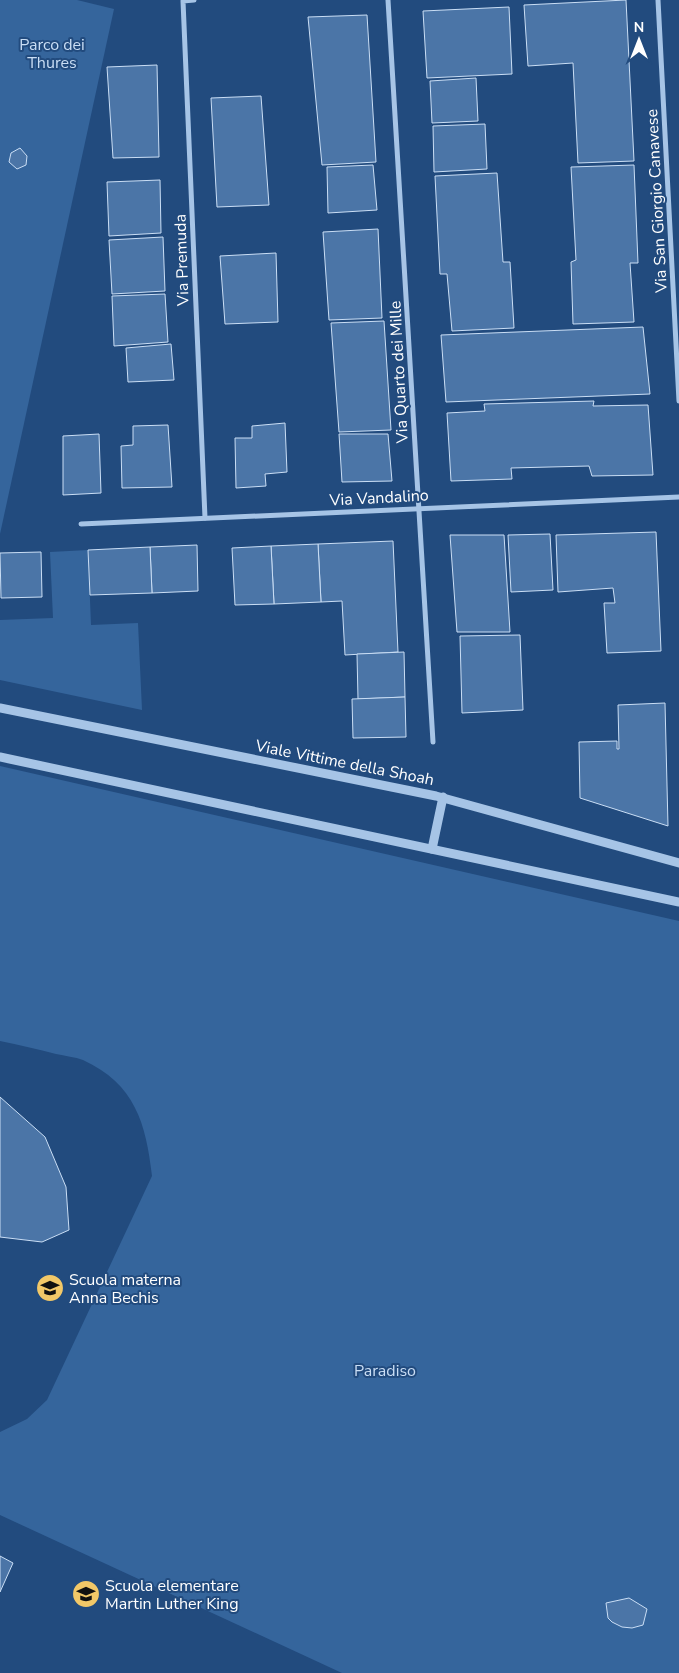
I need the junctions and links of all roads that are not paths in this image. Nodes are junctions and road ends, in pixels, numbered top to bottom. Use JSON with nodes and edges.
{"nodes":[{"id":1,"x":194,"y":0,"type":"edge"},
{"id":2,"x":388,"y":0,"type":"edge"},
{"id":3,"x":658,"y":0,"type":"edge"},
{"id":4,"x":183,"y":1,"type":"edge"},
{"id":5,"x":679,"y":401,"type":"edge"},
{"id":6,"x":679,"y":497,"type":"edge"},
{"id":7,"x":418,"y":508,"type":"junction"},
{"id":8,"x":204,"y":518,"type":"junction"},
{"id":9,"x":81,"y":524,"type":"dead end"},
{"id":10,"x":0,"y":708,"type":"edge"},
{"id":11,"x":432,"y":742,"type":"dead end"},
{"id":12,"x":0,"y":757,"type":"edge"},
{"id":13,"x":443,"y":797,"type":"junction"},
{"id":14,"x":432,"y":850,"type":"junction"},
{"id":15,"x":679,"y":863,"type":"edge"},
{"id":16,"x":679,"y":902,"type":"edge"}],
"edges":[{"from":1,"to":4,"type":"street"},
{"from":2,"to":7,"type":"street","name":"Via Quarto dei Mille"},
{"from":3,"to":5,"type":"street","name":"Via San Giorgio Canavese"},
{"from":4,"to":8,"type":"street","name":"Via Premuda"},
{"from":6,"to":7,"type":"street","name":"Via Vandalino"},
{"from":7,"to":8,"type":"street","name":"Via Vandalino"},
{"from":7,"to":11,"type":"street","name":"Via Quarto dei Mille"},
{"from":8,"to":9,"type":"street","name":"Via Vandalino"},
{"from":10,"to":13,"type":"street","name":"Viale Vittime della Shoah"},
{"from":12,"to":14,"type":"street"},
{"from":13,"to":14,"type":"street"},
{"from":13,"to":15,"type":"street","name":"Viale Vittime della Shoah"},
{"from":14,"to":16,"type":"street"}]}
